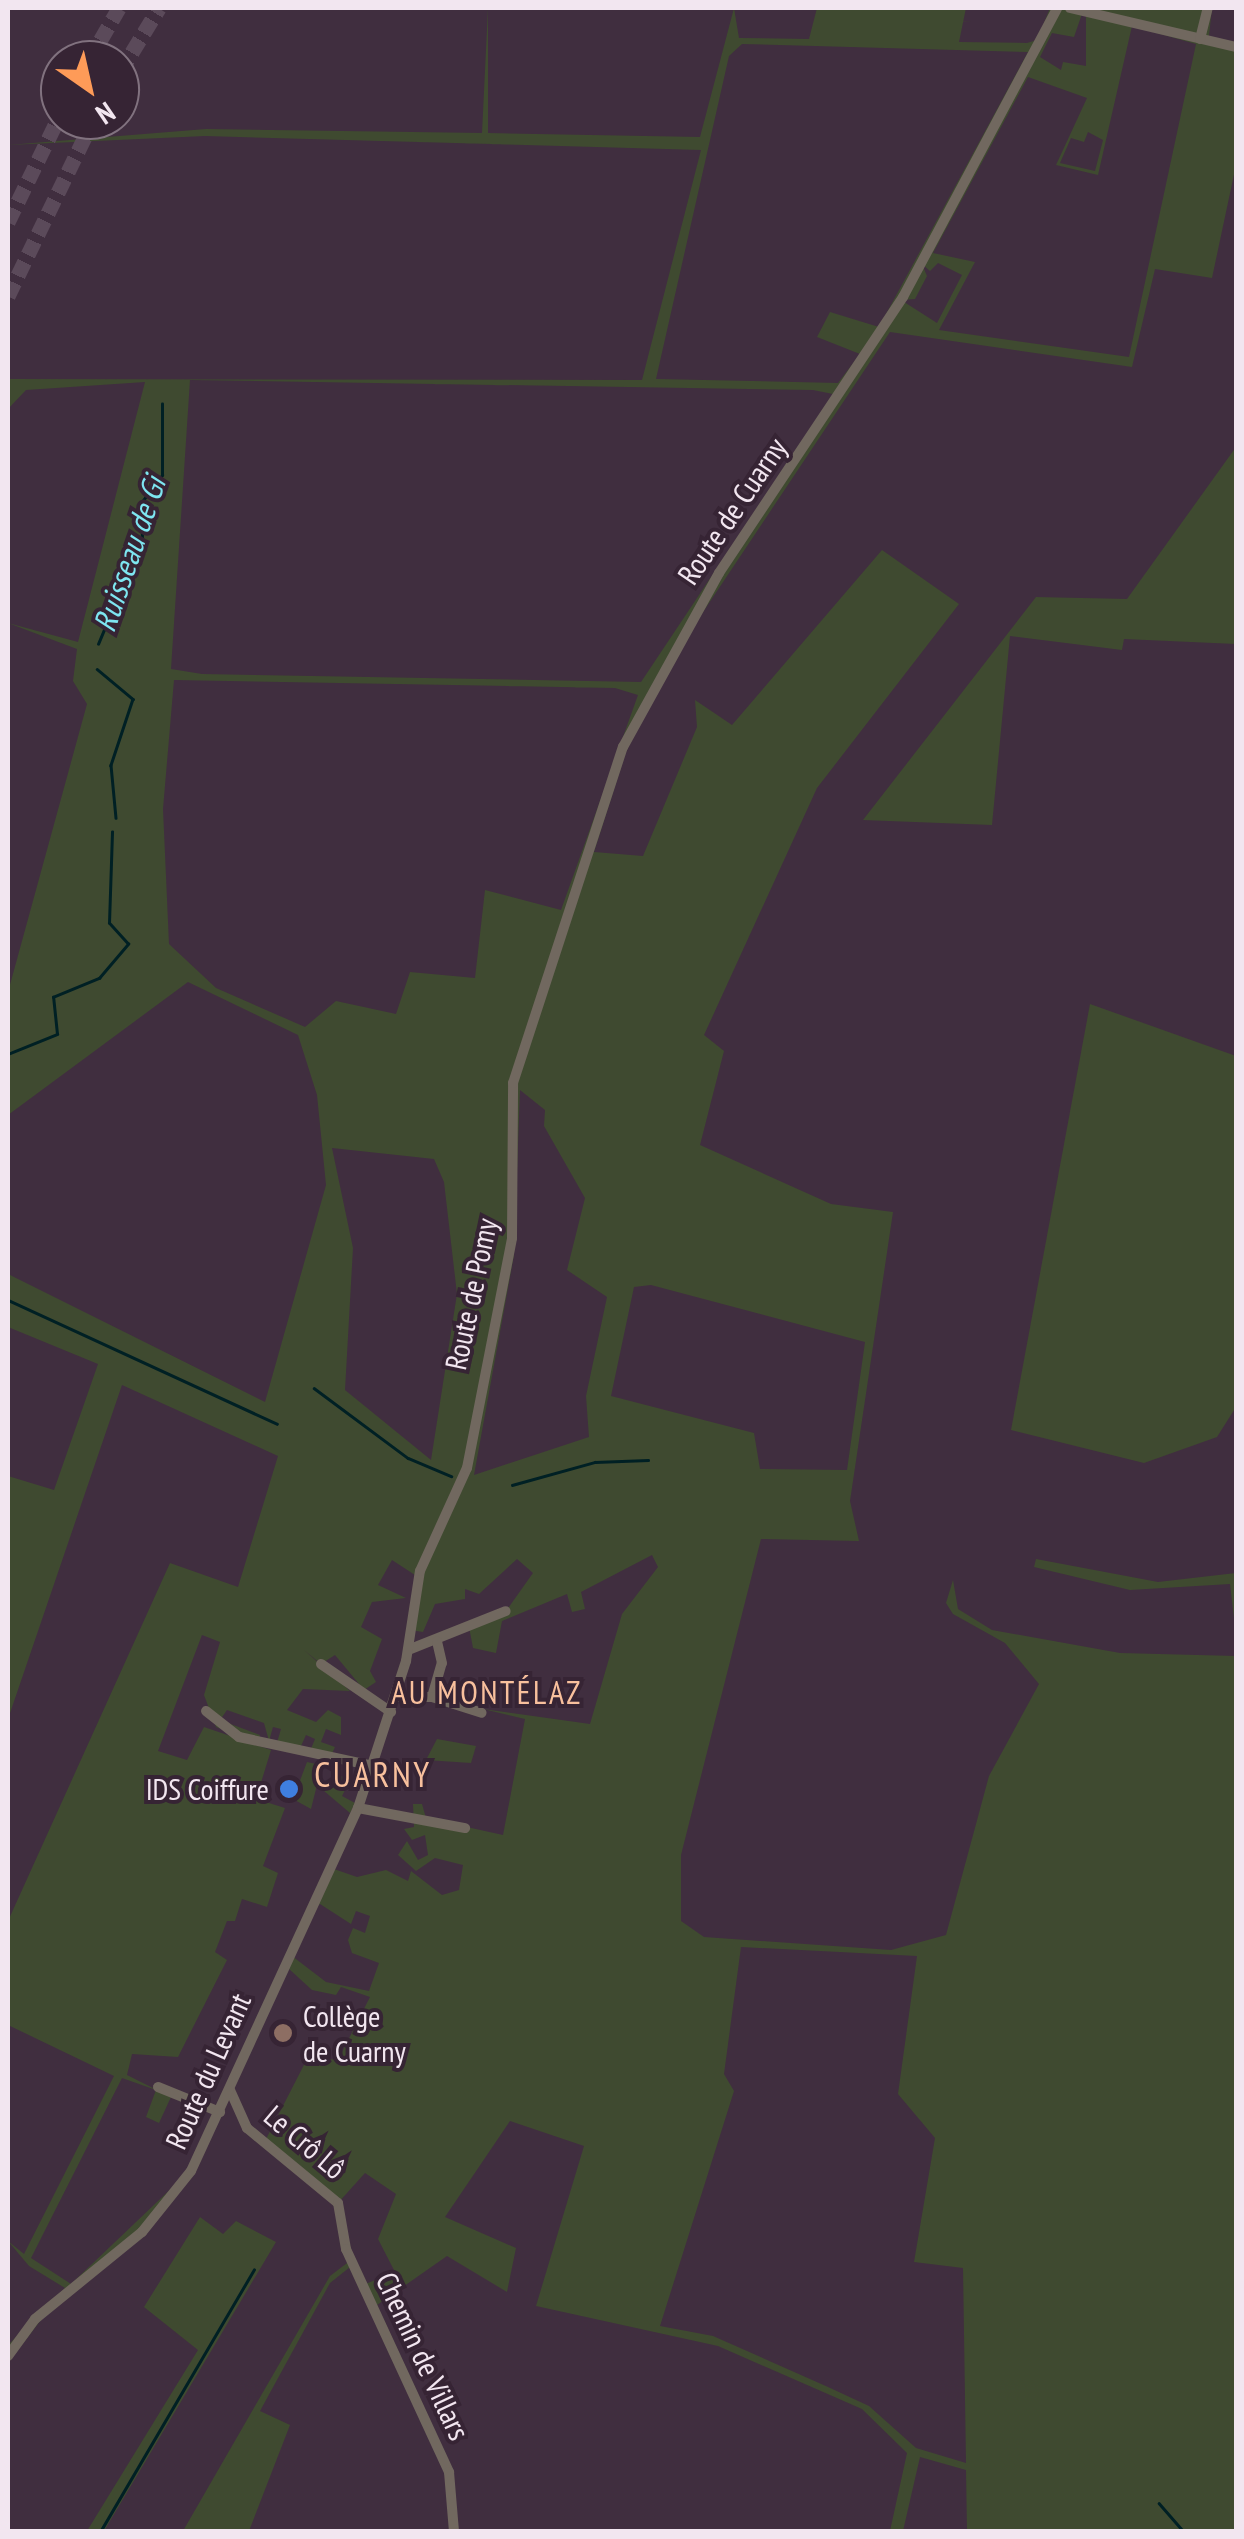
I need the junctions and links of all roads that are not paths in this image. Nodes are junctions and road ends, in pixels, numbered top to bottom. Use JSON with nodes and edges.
{"nodes":[{"id":1,"x":1056,"y":8,"type":"edge"},
{"id":2,"x":1070,"y":8,"type":"edge"},
{"id":3,"x":1208,"y":8,"type":"edge"},
{"id":4,"x":1200,"y":39,"type":"junction"},
{"id":5,"x":1236,"y":48,"type":"edge"},
{"id":6,"x":516,"y":1073,"type":"joint"},
{"id":7,"x":506,"y":1611,"type":"dead end"},
{"id":8,"x":436,"y":1642,"type":"junction"},
{"id":9,"x":408,"y":1650,"type":"junction"},
{"id":10,"x":321,"y":1664,"type":"dead end"},
{"id":11,"x":396,"y":1697,"type":"junction"},
{"id":12,"x":432,"y":1698,"type":"junction"},
{"id":13,"x":206,"y":1711,"type":"dead end"},
{"id":14,"x":390,"y":1712,"type":"junction"},
{"id":15,"x":482,"y":1713,"type":"dead end"},
{"id":16,"x":372,"y":1766,"type":"junction"},
{"id":17,"x":358,"y":1808,"type":"junction"},
{"id":18,"x":466,"y":1828,"type":"dead end"},
{"id":19,"x":230,"y":2086,"type":"junction"},
{"id":20,"x":158,"y":2087,"type":"dead end"},
{"id":21,"x":218,"y":2114,"type":"junction"},
{"id":22,"x":239,"y":2119,"type":"junction"},
{"id":23,"x":338,"y":2203,"type":"joint"},
{"id":24,"x":8,"y":2356,"type":"edge"},
{"id":25,"x":454,"y":2532,"type":"edge"}],
"edges":[{"from":1,"to":6,"type":"street","name":"Route de Cuarny"},
{"from":2,"to":4,"type":"street"},
{"from":3,"to":4,"type":"street"},
{"from":4,"to":5,"type":"street"},
{"from":6,"to":9,"type":"street","name":"Route de Pomy"},
{"from":7,"to":8,"type":"street"},
{"from":8,"to":9,"type":"street"},
{"from":8,"to":12,"type":"street"},
{"from":9,"to":11,"type":"street","name":"Route du Levant"},
{"from":10,"to":14,"type":"street"},
{"from":11,"to":12,"type":"street"},
{"from":11,"to":14,"type":"street","name":"Route du Levant"},
{"from":12,"to":15,"type":"street"},
{"from":13,"to":16,"type":"street"},
{"from":14,"to":16,"type":"street","name":"Route du Levant"},
{"from":16,"to":17,"type":"street","name":"Route du Levant"},
{"from":17,"to":18,"type":"street"},
{"from":17,"to":19,"type":"street","name":"Route du Levant"},
{"from":19,"to":21,"type":"street","name":"Route du Levant"},
{"from":19,"to":22,"type":"street","name":"Le Crô Lô"},
{"from":20,"to":21,"type":"street","name":"Le Crô Lô"},
{"from":21,"to":22,"type":"street","name":"Le Crô Lô"},
{"from":21,"to":24,"type":"street","name":"Route du Levant"},
{"from":22,"to":23,"type":"street","name":"Le Crô Lô"},
{"from":23,"to":25,"type":"street","name":"Chemin de Villars"}]}
